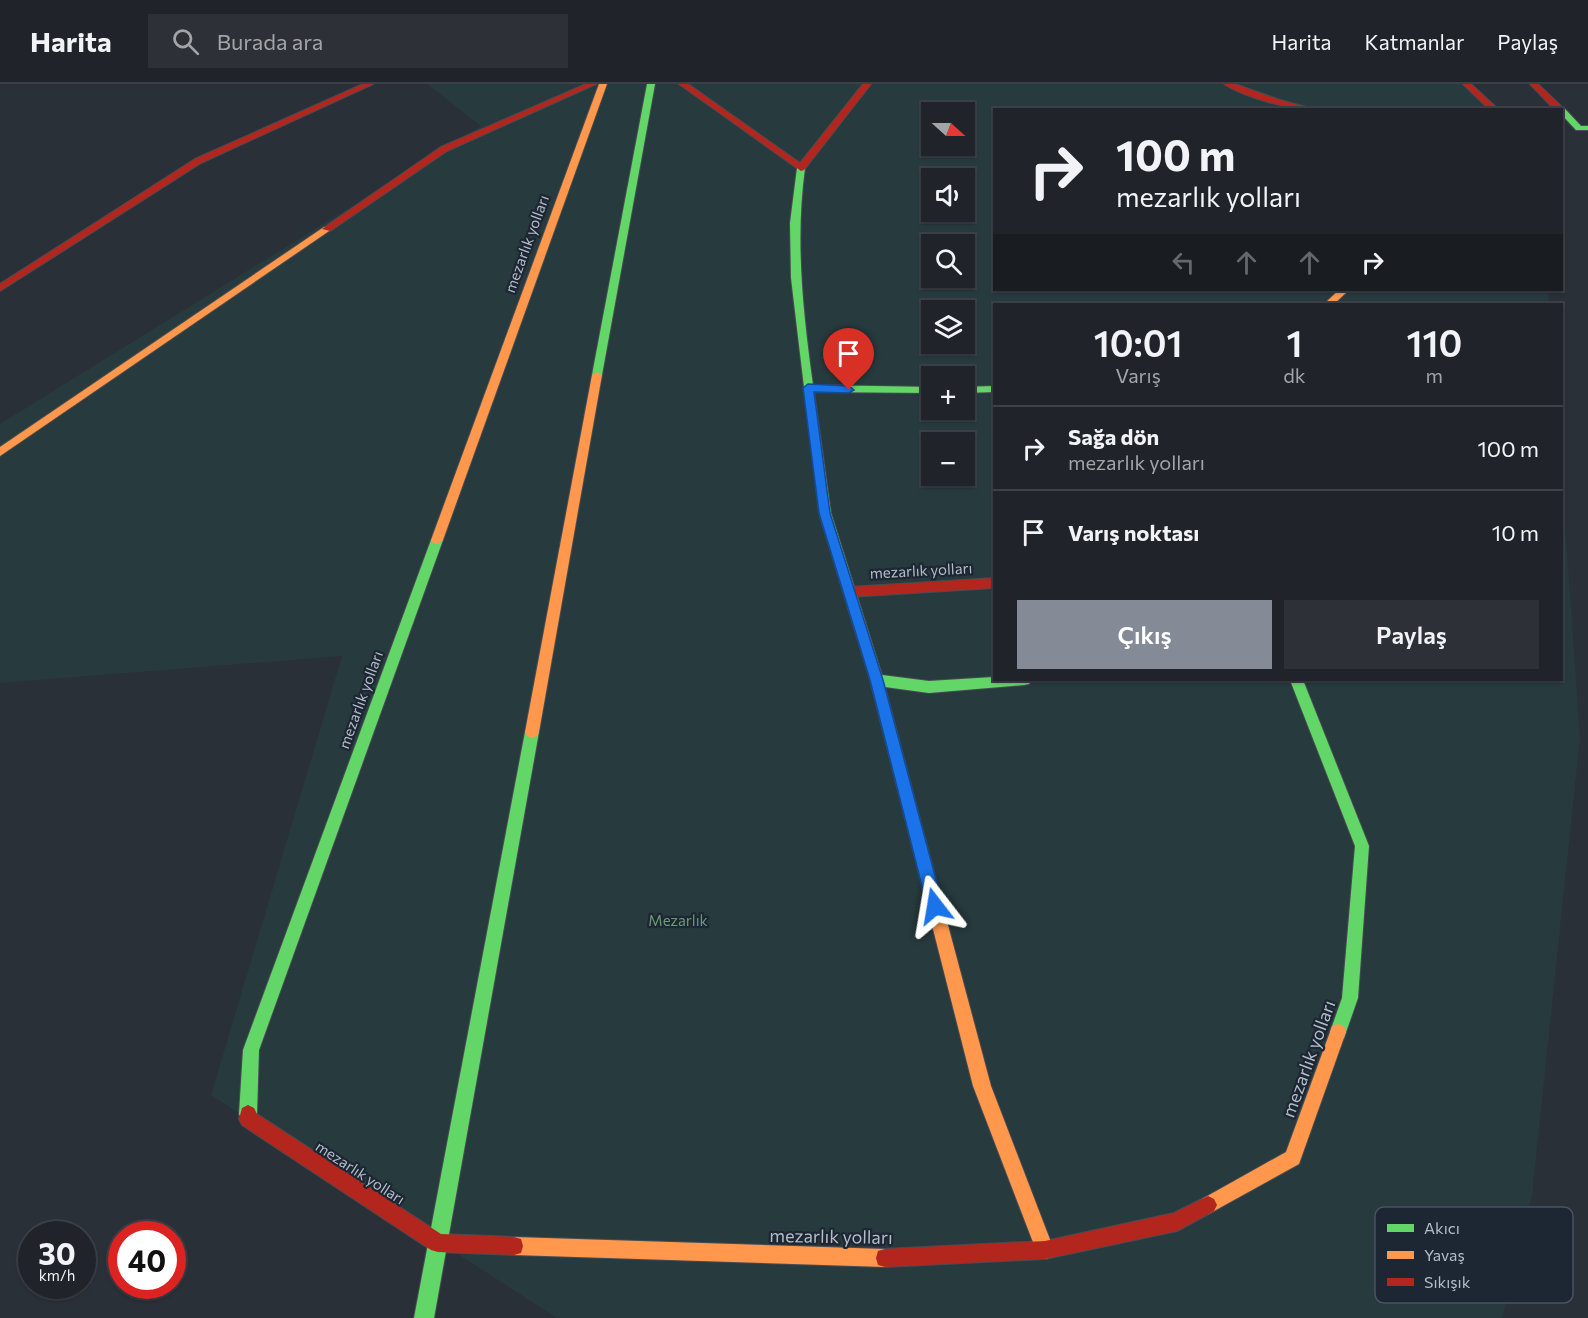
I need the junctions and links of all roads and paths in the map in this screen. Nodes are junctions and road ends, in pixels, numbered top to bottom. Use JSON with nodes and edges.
{"nodes":[{"id":1,"x":369,"y":84,"type":"edge"},
{"id":2,"x":592,"y":84,"type":"edge"},
{"id":3,"x":603,"y":84,"type":"edge"},
{"id":4,"x":651,"y":84,"type":"edge"},
{"id":5,"x":683,"y":84,"type":"edge"},
{"id":6,"x":867,"y":84,"type":"edge"},
{"id":7,"x":1228,"y":84,"type":"edge"},
{"id":8,"x":1467,"y":84,"type":"edge"},
{"id":9,"x":1534,"y":84,"type":"edge"},
{"id":10,"x":312,"y":92,"type":"dead end"},
{"id":11,"x":319,"y":107,"type":"junction"},
{"id":12,"x":1304,"y":108,"type":"edge"},
{"id":13,"x":1493,"y":108,"type":"edge"},
{"id":14,"x":1558,"y":108,"type":"edge"},
{"id":15,"x":1563,"y":113,"type":"edge"},
{"id":16,"x":1588,"y":128,"type":"edge"},
{"id":17,"x":801,"y":168,"type":"junction"},
{"id":18,"x":0,"y":288,"type":"edge"},
{"id":19,"x":1343,"y":291,"type":"edge"},
{"id":20,"x":1330,"y":303,"type":"edge"},
{"id":21,"x":808,"y":388,"type":"junction"},
{"id":22,"x":993,"y":389,"type":"edge"},
{"id":23,"x":921,"y":390,"type":"edge"},
{"id":24,"x":975,"y":390,"type":"edge"},
{"id":25,"x":0,"y":452,"type":"edge"},
{"id":26,"x":993,"y":583,"type":"edge"},
{"id":27,"x":849,"y":592,"type":"junction"},
{"id":28,"x":877,"y":680,"type":"junction"},
{"id":29,"x":1010,"y":681,"type":"edge"},
{"id":30,"x":1296,"y":681,"type":"edge"},
{"id":31,"x":438,"y":1243,"type":"junction"},
{"id":32,"x":1044,"y":1250,"type":"junction"},
{"id":33,"x":424,"y":1318,"type":"edge"}],
"edges":[{"from":1,"to":11,"type":"street"},
{"from":2,"to":25,"type":"street"},
{"from":3,"to":31,"type":"street","name":"mezarlık yolları"},
{"from":4,"to":31,"type":"street"},
{"from":5,"to":17,"type":"street"},
{"from":6,"to":17,"type":"street"},
{"from":7,"to":12,"type":"street"},
{"from":8,"to":13,"type":"street"},
{"from":9,"to":14,"type":"street"},
{"from":10,"to":11,"type":"street"},
{"from":11,"to":18,"type":"street"},
{"from":15,"to":16,"type":"street"},
{"from":17,"to":21,"type":"street"},
{"from":19,"to":20,"type":"street"},
{"from":21,"to":23,"type":"street"},
{"from":21,"to":27,"type":"street"},
{"from":22,"to":24,"type":"street"},
{"from":26,"to":27,"type":"street","name":"mezarlık yolları"},
{"from":27,"to":28,"type":"street"},
{"from":28,"to":29,"type":"street"},
{"from":28,"to":32,"type":"street"},
{"from":30,"to":32,"type":"street","name":"mezarlık yolları"},
{"from":31,"to":32,"type":"street","name":"mezarlık yolları"},
{"from":31,"to":33,"type":"street"}]}
